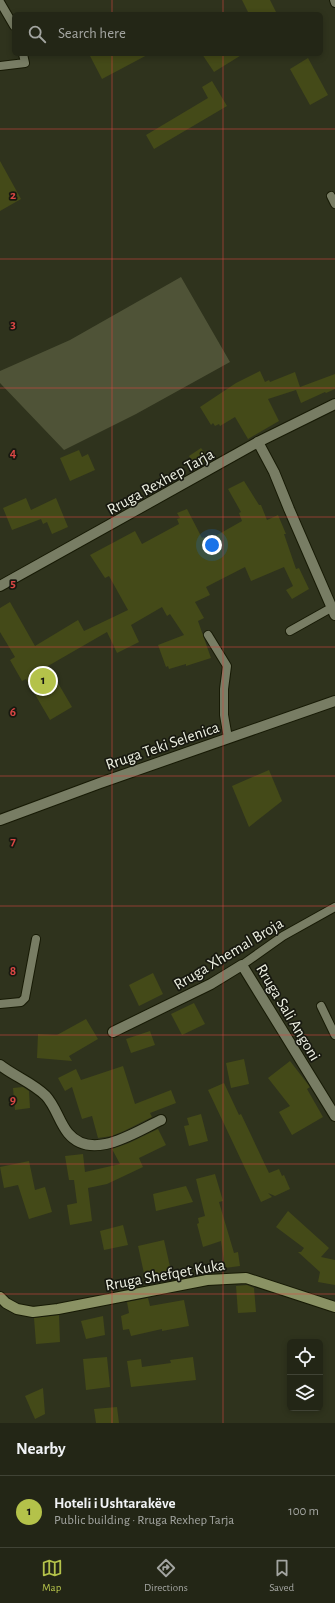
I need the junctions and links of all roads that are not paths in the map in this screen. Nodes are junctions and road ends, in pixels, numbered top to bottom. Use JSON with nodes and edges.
{"nodes":[{"id":1,"x":334,"y":0,"type":"edge"},
{"id":2,"x":0,"y":2,"type":"edge"},
{"id":3,"x":335,"y":3,"type":"edge"},
{"id":4,"x":12,"y":23,"type":"edge"},
{"id":5,"x":23,"y":56,"type":"edge"},
{"id":6,"x":0,"y":66,"type":"edge"},
{"id":7,"x":331,"y":196,"type":"dead end"},
{"id":8,"x":335,"y":204,"type":"edge"},
{"id":9,"x":335,"y":404,"type":"edge"},
{"id":10,"x":258,"y":442,"type":"junction"},
{"id":11,"x":0,"y":586,"type":"edge"},
{"id":12,"x":333,"y":612,"type":"edge"},
{"id":13,"x":290,"y":631,"type":"dead end"},
{"id":14,"x":208,"y":636,"type":"dead end"},
{"id":15,"x":335,"y":701,"type":"edge"},
{"id":16,"x":228,"y":738,"type":"junction"},
{"id":17,"x":0,"y":820,"type":"edge"},
{"id":18,"x":335,"y":907,"type":"edge"},
{"id":19,"x":36,"y":939,"type":"dead end"},
{"id":20,"x":242,"y":965,"type":"junction"},
{"id":21,"x":0,"y":1004,"type":"edge"},
{"id":22,"x":321,"y":1006,"type":"dead end"},
{"id":23,"x":113,"y":1032,"type":"dead end"},
{"id":24,"x":335,"y":1035,"type":"edge"},
{"id":25,"x":0,"y":1064,"type":"edge"},
{"id":26,"x":335,"y":1116,"type":"edge"},
{"id":27,"x":161,"y":1120,"type":"dead end"},
{"id":28,"x":0,"y":1297,"type":"edge"},
{"id":29,"x":335,"y":1307,"type":"edge"}],
"edges":[{"from":1,"to":3,"type":"lane"},
{"from":2,"to":4,"type":"lane"},
{"from":5,"to":6,"type":"lane"},
{"from":7,"to":8,"type":"lane"},
{"from":9,"to":10,"type":"street","name":"Rruga Rexhep Tarja"},
{"from":10,"to":11,"type":"street","name":"Rruga Rexhep Tarja"},
{"from":10,"to":12,"type":"street"},
{"from":12,"to":13,"type":"lane"},
{"from":14,"to":16,"type":"lane"},
{"from":15,"to":16,"type":"street","name":"Rruga Teki Selenica"},
{"from":16,"to":17,"type":"street","name":"Rruga Teki Selenica"},
{"from":18,"to":20,"type":"lane","name":"Rruga Xhemal Broja"},
{"from":19,"to":21,"type":"lane"},
{"from":20,"to":23,"type":"street","name":"Rruga Xhemal Broja"},
{"from":20,"to":26,"type":"street","name":"Rruga Sali Angoni"},
{"from":22,"to":24,"type":"lane"},
{"from":25,"to":27,"type":"street"},
{"from":28,"to":29,"type":"street","name":"Rruga Shefqet Kuka"}]}
